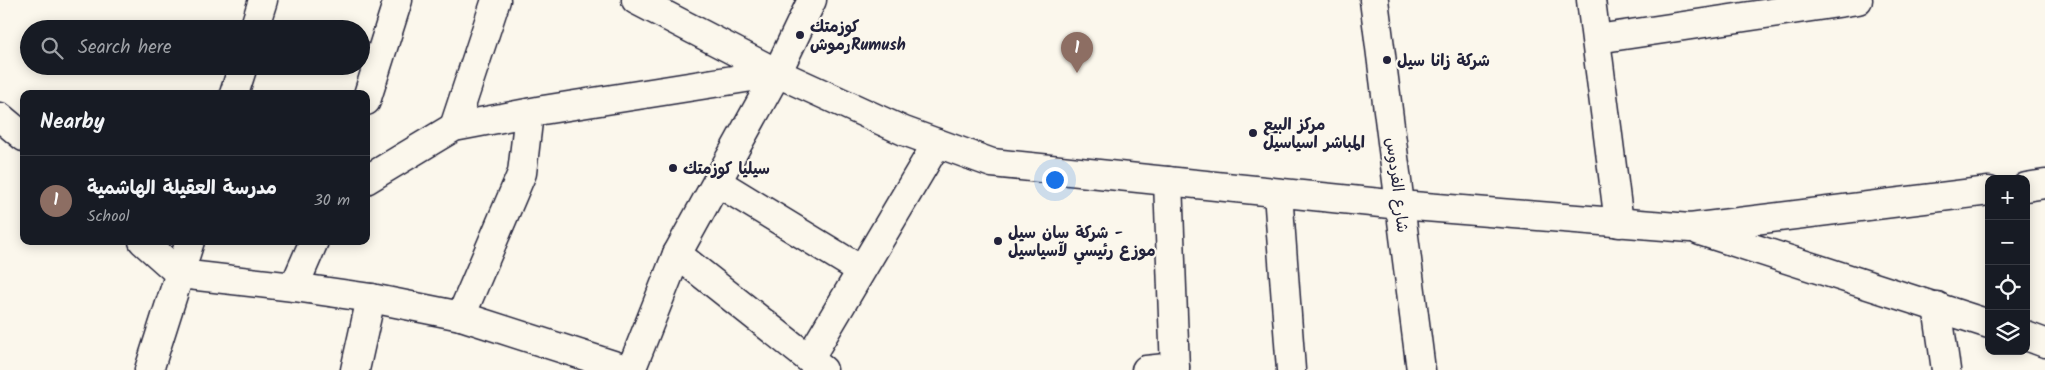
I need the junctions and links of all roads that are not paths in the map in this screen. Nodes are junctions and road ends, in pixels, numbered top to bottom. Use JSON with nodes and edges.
{"nodes":[{"id":1,"x":263,"y":0,"type":"edge"},
{"id":2,"x":398,"y":0,"type":"edge"},
{"id":3,"x":496,"y":0,"type":"edge"},
{"id":4,"x":812,"y":0,"type":"edge"},
{"id":5,"x":1374,"y":0,"type":"edge"},
{"id":6,"x":1591,"y":0,"type":"edge"},
{"id":7,"x":1842,"y":1,"type":"edge"},
{"id":8,"x":651,"y":4,"type":"edge"},
{"id":9,"x":257,"y":20,"type":"edge"},
{"id":10,"x":1597,"y":39,"type":"junction"},
{"id":11,"x":777,"y":73,"type":"junction"},
{"id":12,"x":240,"y":75,"type":"edge"},
{"id":13,"x":235,"y":90,"type":"edge"},
{"id":14,"x":369,"y":90,"type":"edge"},
{"id":15,"x":529,"y":113,"type":"junction"},
{"id":16,"x":0,"y":116,"type":"edge"},
{"id":17,"x":454,"y":127,"type":"junction"},
{"id":18,"x":20,"y":134,"type":"edge"},
{"id":19,"x":936,"y":143,"type":"junction"},
{"id":20,"x":370,"y":178,"type":"edge"},
{"id":21,"x":1168,"y":181,"type":"junction"},
{"id":22,"x":717,"y":182,"type":"junction"},
{"id":23,"x":2045,"y":184,"type":"edge"},
{"id":24,"x":2030,"y":186,"type":"edge"},
{"id":25,"x":1985,"y":191,"type":"edge"},
{"id":26,"x":1278,"y":192,"type":"junction"},
{"id":27,"x":1400,"y":206,"type":"junction"},
{"id":28,"x":1619,"y":223,"type":"junction"},
{"id":29,"x":1690,"y":228,"type":"junction"},
{"id":30,"x":147,"y":245,"type":"edge"},
{"id":31,"x":189,"y":245,"type":"edge"},
{"id":32,"x":312,"y":245,"type":"edge"},
{"id":33,"x":677,"y":254,"type":"junction"},
{"id":34,"x":861,"y":270,"type":"junction"},
{"id":35,"x":180,"y":274,"type":"junction"},
{"id":36,"x":294,"y":286,"type":"junction"},
{"id":37,"x":371,"y":298,"type":"junction"},
{"id":38,"x":1937,"y":306,"type":"junction"},
{"id":39,"x":461,"y":316,"type":"junction"},
{"id":40,"x":1985,"y":323,"type":"edge"},
{"id":41,"x":2030,"y":337,"type":"edge"},
{"id":42,"x":2045,"y":343,"type":"edge"},
{"id":43,"x":816,"y":364,"type":"edge"},
{"id":44,"x":1175,"y":369,"type":"edge"},
{"id":45,"x":149,"y":370,"type":"edge"},
{"id":46,"x":355,"y":370,"type":"edge"},
{"id":47,"x":630,"y":370,"type":"edge"},
{"id":48,"x":1146,"y":370,"type":"edge"},
{"id":49,"x":1291,"y":370,"type":"edge"},
{"id":50,"x":1421,"y":370,"type":"edge"},
{"id":51,"x":1946,"y":370,"type":"edge"}],
"edges":[{"from":1,"to":9,"type":"street"},
{"from":2,"to":14,"type":"street"},
{"from":3,"to":17,"type":"street"},
{"from":4,"to":11,"type":"street"},
{"from":5,"to":27,"type":"street","name":"شارع الفردوس"},
{"from":6,"to":10,"type":"street"},
{"from":7,"to":10,"type":"street"},
{"from":8,"to":11,"type":"street"},
{"from":10,"to":28,"type":"street"},
{"from":11,"to":15,"type":"street"},
{"from":11,"to":19,"type":"street"},
{"from":11,"to":22,"type":"street"},
{"from":12,"to":13,"type":"street"},
{"from":15,"to":17,"type":"street"},
{"from":15,"to":39,"type":"street"},
{"from":16,"to":18,"type":"street"},
{"from":17,"to":20,"type":"street"},
{"from":19,"to":21,"type":"street"},
{"from":19,"to":34,"type":"street"},
{"from":21,"to":26,"type":"street"},
{"from":21,"to":44,"type":"street"},
{"from":22,"to":33,"type":"street"},
{"from":22,"to":34,"type":"street"},
{"from":23,"to":24,"type":"street"},
{"from":25,"to":29,"type":"street"},
{"from":26,"to":27,"type":"street"},
{"from":26,"to":49,"type":"street"},
{"from":27,"to":28,"type":"street"},
{"from":27,"to":50,"type":"street","name":"شارع الفردوس"},
{"from":28,"to":29,"type":"street"},
{"from":29,"to":38,"type":"street"},
{"from":30,"to":35,"type":"street"},
{"from":31,"to":35,"type":"street"},
{"from":32,"to":36,"type":"street"},
{"from":33,"to":43,"type":"street"},
{"from":33,"to":47,"type":"street"},
{"from":34,"to":43,"type":"street"},
{"from":35,"to":36,"type":"street"},
{"from":35,"to":45,"type":"street"},
{"from":36,"to":37,"type":"street"},
{"from":37,"to":39,"type":"street"},
{"from":37,"to":46,"type":"street"},
{"from":38,"to":40,"type":"street"},
{"from":38,"to":51,"type":"street"},
{"from":39,"to":47,"type":"street"},
{"from":41,"to":42,"type":"street"},
{"from":44,"to":48,"type":"street"}]}
